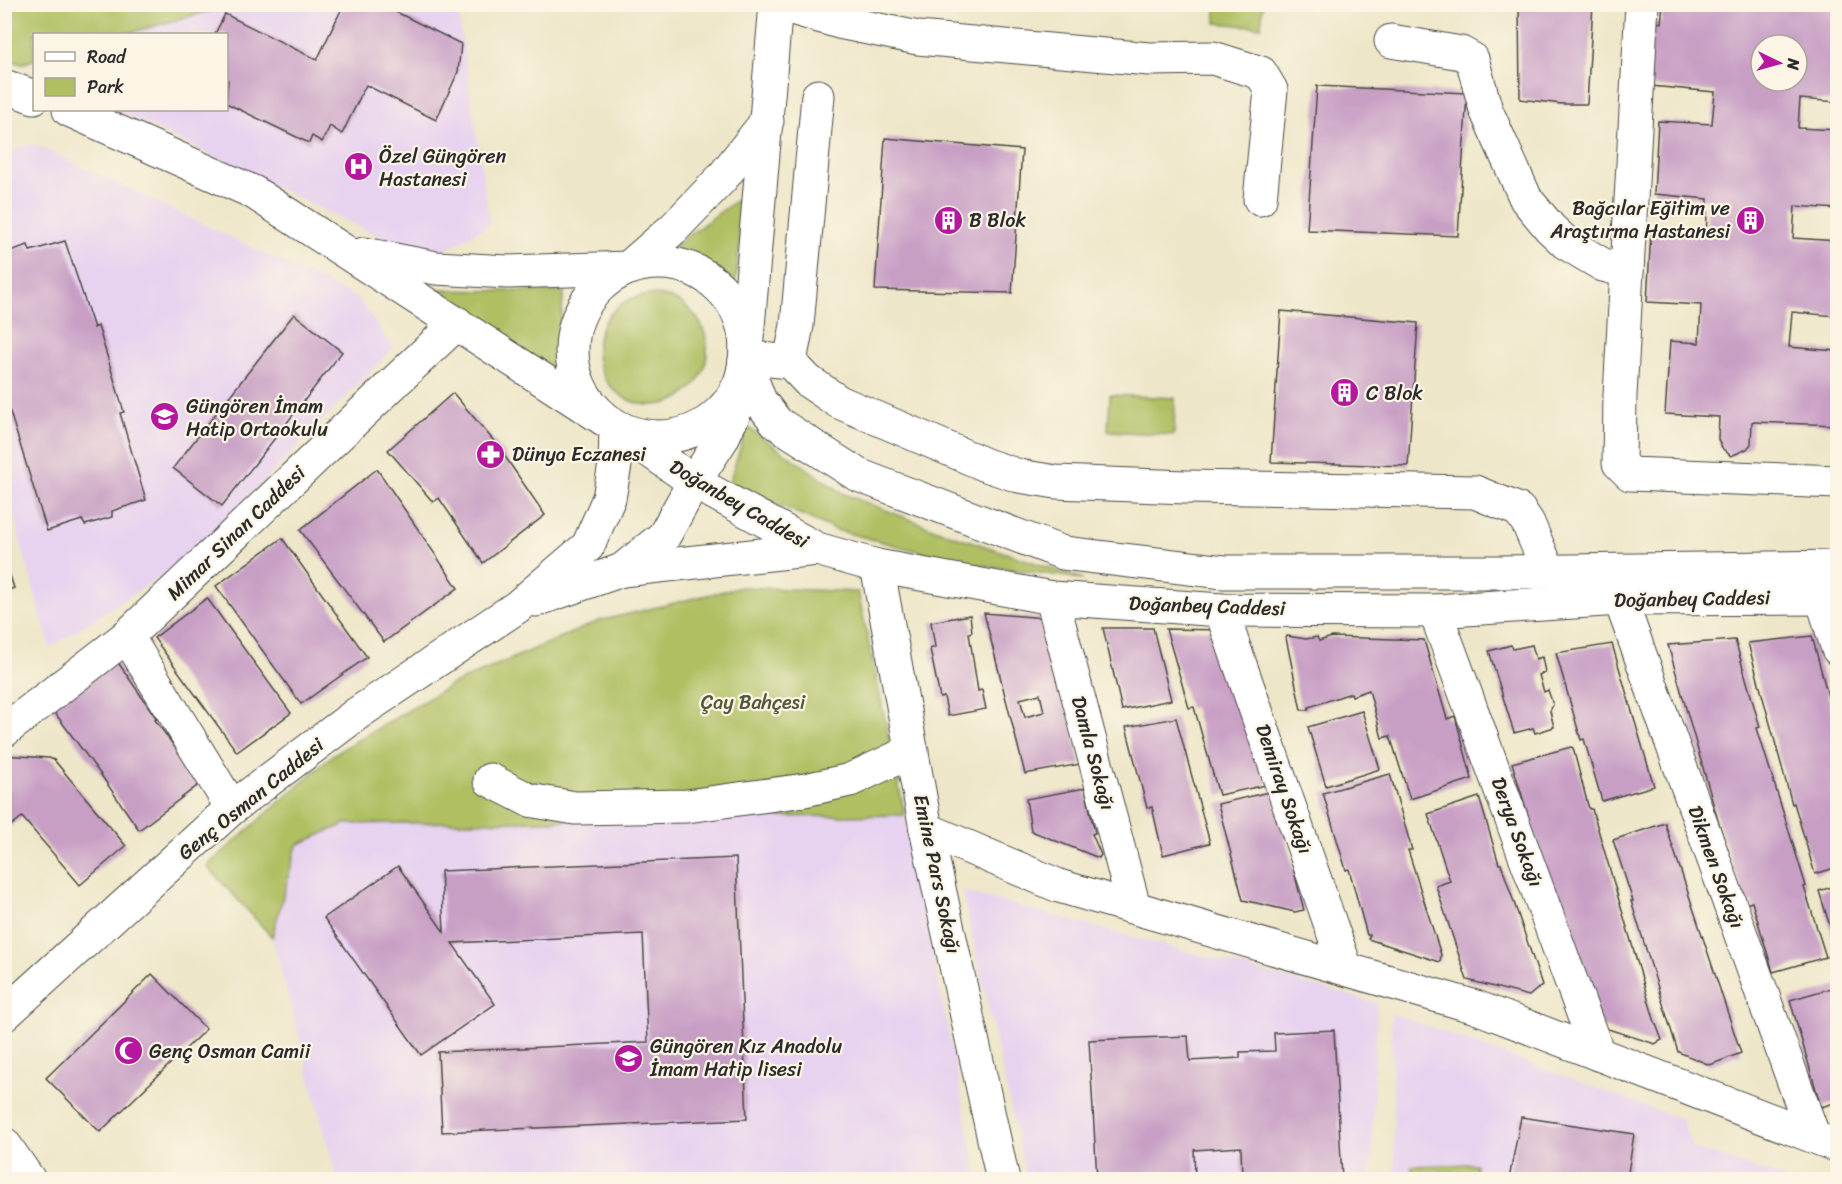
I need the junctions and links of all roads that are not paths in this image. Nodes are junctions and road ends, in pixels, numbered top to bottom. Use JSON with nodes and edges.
{"nodes":[{"id":1,"x":777,"y":4,"type":"edge"},
{"id":2,"x":1642,"y":4,"type":"edge"},
{"id":3,"x":877,"y":17,"type":"edge"},
{"id":4,"x":1391,"y":41,"type":"dead end"},
{"id":5,"x":818,"y":96,"type":"dead end"},
{"id":6,"x":71,"y":111,"type":"edge"},
{"id":7,"x":767,"y":121,"type":"junction"},
{"id":8,"x":1260,"y":199,"type":"dead end"},
{"id":9,"x":327,"y":238,"type":"junction"},
{"id":10,"x":628,"y":268,"type":"junction"},
{"id":11,"x":1627,"y":271,"type":"junction"},
{"id":12,"x":457,"y":323,"type":"junction"},
{"id":13,"x":745,"y":361,"type":"junction"},
{"id":14,"x":790,"y":362,"type":"junction"},
{"id":15,"x":616,"y":427,"type":"junction"},
{"id":16,"x":694,"y":482,"type":"junction"},
{"id":17,"x":1838,"y":482,"type":"edge"},
{"id":18,"x":817,"y":549,"type":"junction"},
{"id":19,"x":877,"y":566,"type":"junction"},
{"id":20,"x":1838,"y":567,"type":"edge"},
{"id":21,"x":622,"y":570,"type":"junction"},
{"id":22,"x":1548,"y":570,"type":"junction"},
{"id":23,"x":1052,"y":598,"type":"junction"},
{"id":24,"x":1830,"y":598,"type":"edge"},
{"id":25,"x":1620,"y":599,"type":"junction"},
{"id":26,"x":517,"y":606,"type":"junction"},
{"id":27,"x":1221,"y":610,"type":"junction"},
{"id":28,"x":1435,"y":610,"type":"junction"},
{"id":29,"x":127,"y":636,"type":"junction"},
{"id":30,"x":1838,"y":649,"type":"edge"},
{"id":31,"x":4,"y":731,"type":"edge"},
{"id":32,"x":912,"y":751,"type":"junction"},
{"id":33,"x":490,"y":780,"type":"dead end"},
{"id":34,"x":232,"y":808,"type":"junction"},
{"id":35,"x":926,"y":830,"type":"junction"},
{"id":36,"x":1134,"y":907,"type":"junction"},
{"id":37,"x":1346,"y":969,"type":"junction"},
{"id":38,"x":4,"y":1015,"type":"edge"},
{"id":39,"x":1598,"y":1054,"type":"junction"},
{"id":40,"x":1825,"y":1140,"type":"edge"},
{"id":41,"x":4,"y":1144,"type":"edge"},
{"id":42,"x":29,"y":1179,"type":"edge"},
{"id":43,"x":1004,"y":1179,"type":"edge"}],
"edges":[{"from":1,"to":3,"type":"street"},
{"from":1,"to":7,"type":"street"},
{"from":2,"to":11,"type":"street"},
{"from":3,"to":8,"type":"street"},
{"from":4,"to":11,"type":"street"},
{"from":5,"to":14,"type":"street"},
{"from":6,"to":9,"type":"street"},
{"from":7,"to":10,"type":"street"},
{"from":7,"to":13,"type":"street"},
{"from":9,"to":10,"type":"street"},
{"from":9,"to":12,"type":"street"},
{"from":10,"to":13,"type":"street"},
{"from":10,"to":15,"type":"street"},
{"from":11,"to":17,"type":"street"},
{"from":12,"to":15,"type":"street"},
{"from":12,"to":29,"type":"street","name":"Mimar Sinan Caddesi"},
{"from":13,"to":14,"type":"street"},
{"from":13,"to":15,"type":"street"},
{"from":13,"to":16,"type":"street"},
{"from":13,"to":22,"type":"street","name":"Doğanbey Caddesi"},
{"from":14,"to":22,"type":"street"},
{"from":15,"to":16,"type":"street","name":"Doğanbey Caddesi"},
{"from":15,"to":26,"type":"street"},
{"from":16,"to":18,"type":"street","name":"Doğanbey Caddesi"},
{"from":16,"to":21,"type":"street"},
{"from":18,"to":19,"type":"street","name":"Doğanbey Caddesi"},
{"from":18,"to":21,"type":"street"},
{"from":19,"to":23,"type":"street","name":"Doğanbey Caddesi"},
{"from":19,"to":32,"type":"street","name":"Emine Pars Sokağı"},
{"from":20,"to":22,"type":"street","name":"Doğanbey Caddesi"},
{"from":21,"to":26,"type":"street"},
{"from":23,"to":27,"type":"street","name":"Doğanbey Caddesi"},
{"from":23,"to":36,"type":"street","name":"Damla Sokağı"},
{"from":24,"to":25,"type":"street","name":"Doğanbey Caddesi"},
{"from":24,"to":30,"type":"street"},
{"from":25,"to":28,"type":"street","name":"Doğanbey Caddesi"},
{"from":25,"to":40,"type":"street","name":"Dikmen Sokağı"},
{"from":26,"to":34,"type":"street","name":"Genç Osman Caddesi"},
{"from":27,"to":28,"type":"street","name":"Doğanbey Caddesi"},
{"from":27,"to":37,"type":"street","name":"Demiray Sokağı"},
{"from":28,"to":39,"type":"street","name":"Derya Sokağı"},
{"from":29,"to":31,"type":"street","name":"Mimar Sinan Caddesi"},
{"from":29,"to":34,"type":"street"},
{"from":32,"to":33,"type":"street"},
{"from":32,"to":35,"type":"street","name":"Emine Pars Sokağı"},
{"from":34,"to":38,"type":"street","name":"Genç Osman Caddesi"},
{"from":35,"to":36,"type":"street"},
{"from":35,"to":43,"type":"street","name":"Emine Pars Sokağı"},
{"from":36,"to":37,"type":"street"},
{"from":37,"to":39,"type":"street"},
{"from":39,"to":40,"type":"street"},
{"from":41,"to":42,"type":"street"}]}
